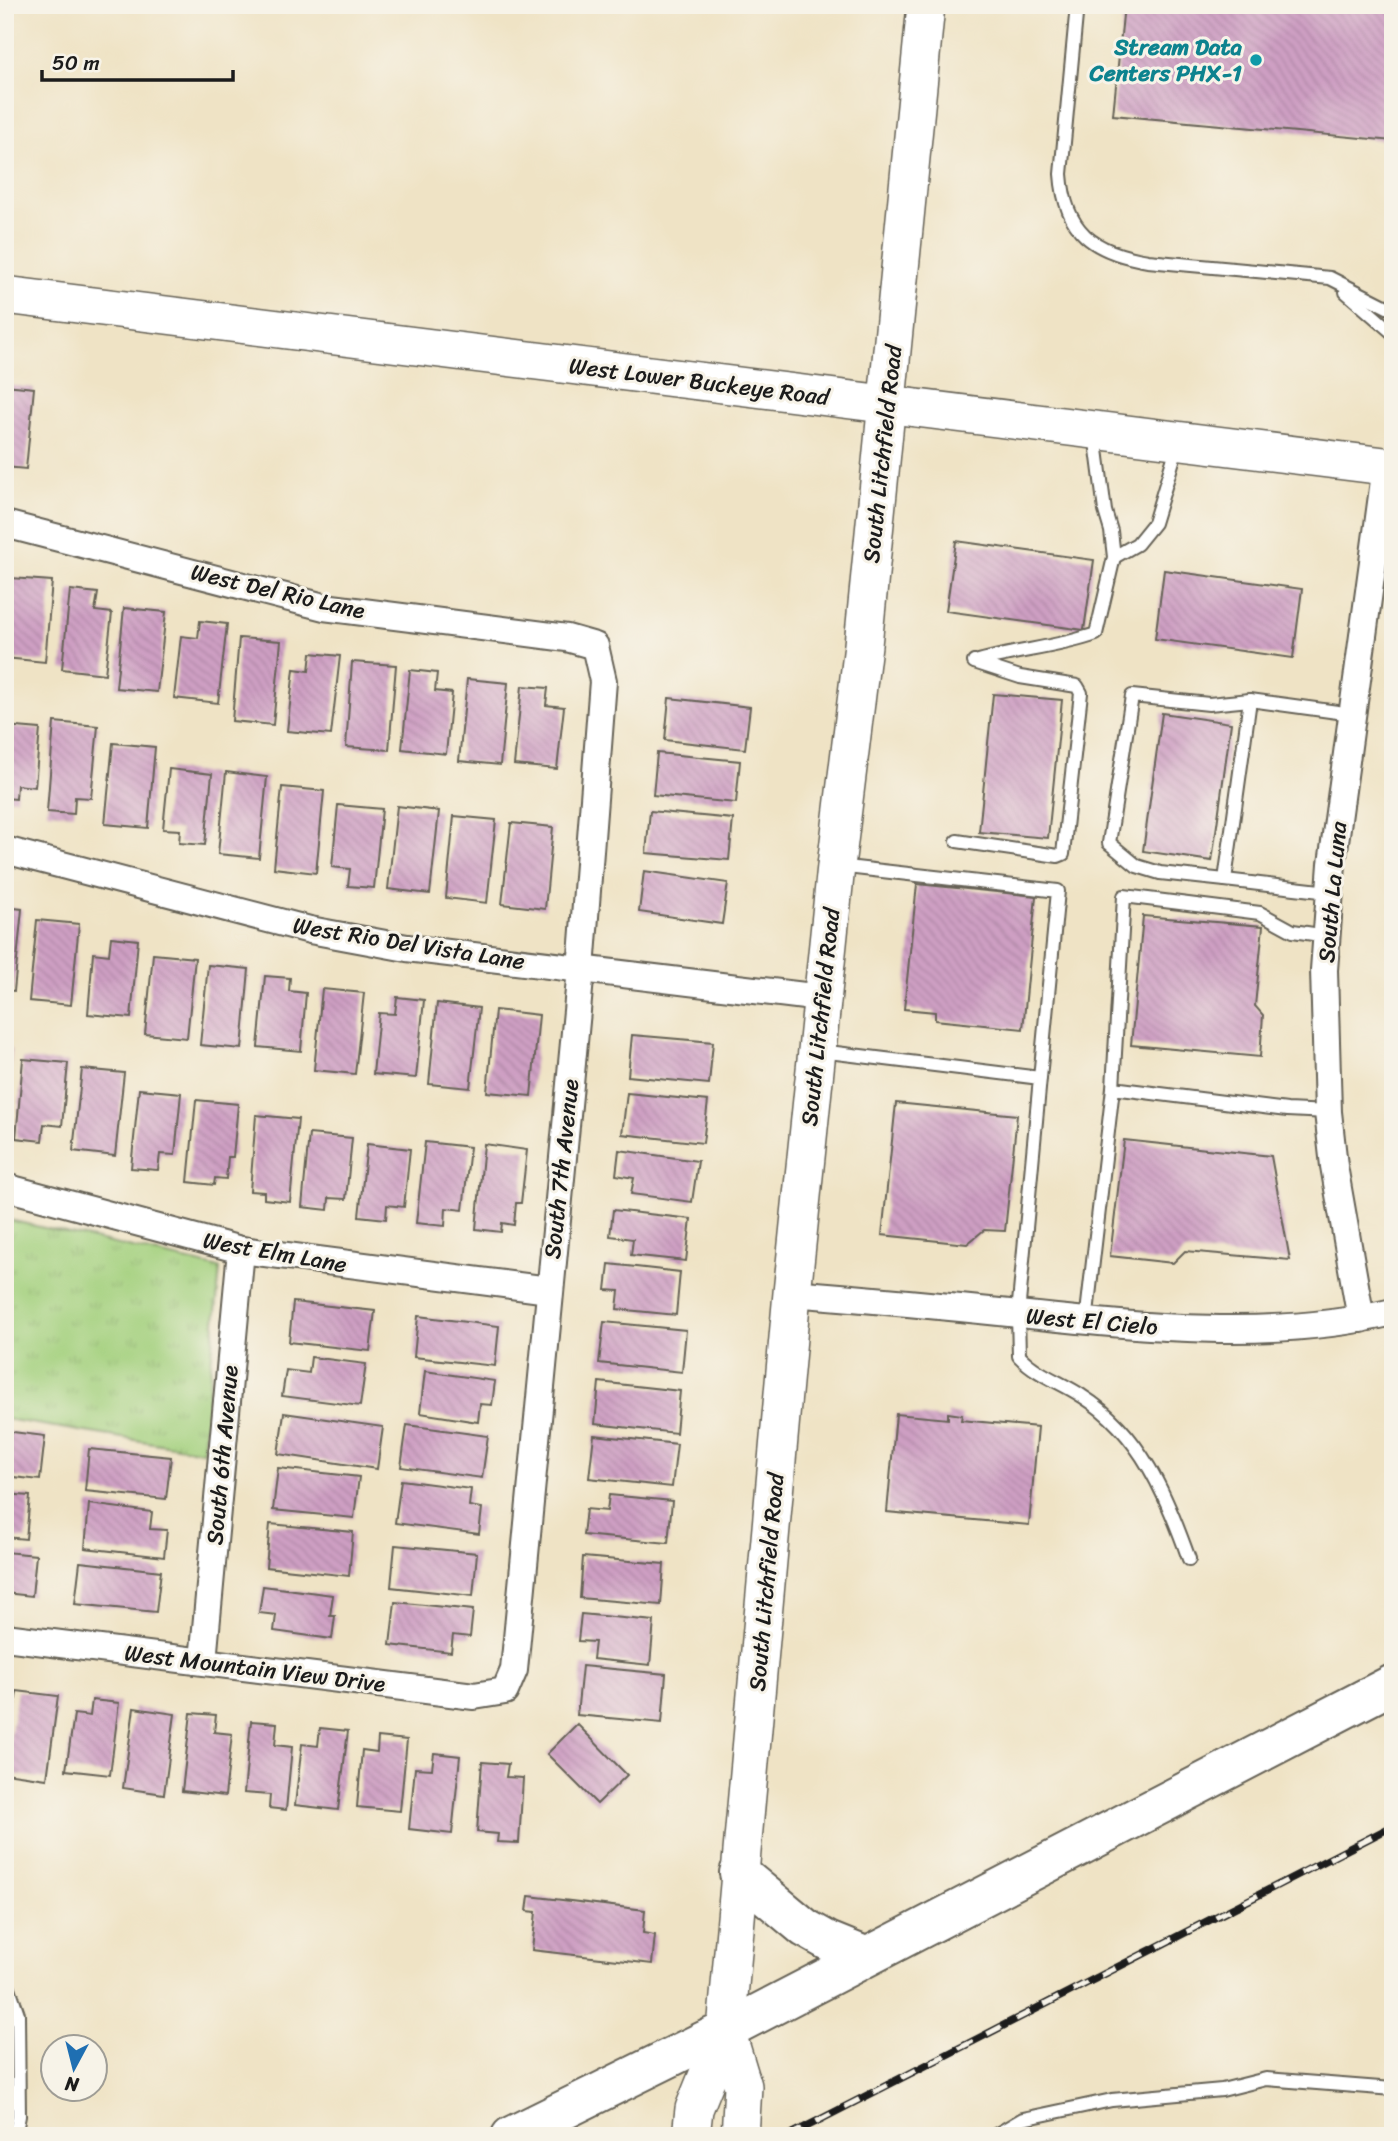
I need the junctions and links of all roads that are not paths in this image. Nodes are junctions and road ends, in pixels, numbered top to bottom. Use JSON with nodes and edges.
{"nodes":[{"id":1,"x":926,"y":5,"type":"edge"},
{"id":2,"x":1077,"y":5,"type":"edge"},
{"id":3,"x":1330,"y":278,"type":"junction"},
{"id":4,"x":5,"y":295,"type":"edge"},
{"id":5,"x":1393,"y":310,"type":"edge"},
{"id":6,"x":1393,"y":333,"type":"edge"},
{"id":7,"x":888,"y":404,"type":"junction"},
{"id":8,"x":1094,"y":430,"type":"junction"},
{"id":9,"x":1179,"y":440,"type":"junction"},
{"id":10,"x":1389,"y":466,"type":"edge"},
{"id":11,"x":5,"y":524,"type":"edge"},
{"id":12,"x":1114,"y":557,"type":"junction"},
{"id":13,"x":595,"y":646,"type":"joint"},
{"id":14,"x":1250,"y":700,"type":"junction"},
{"id":15,"x":1352,"y":714,"type":"junction"},
{"id":16,"x":957,"y":841,"type":"dead end"},
{"id":17,"x":5,"y":850,"type":"edge"},
{"id":18,"x":836,"y":866,"type":"junction"},
{"id":19,"x":1225,"y":880,"type":"junction"},
{"id":20,"x":1329,"y":892,"type":"junction"},
{"id":21,"x":1326,"y":936,"type":"junction"},
{"id":22,"x":581,"y":969,"type":"junction"},
{"id":23,"x":821,"y":998,"type":"junction"},
{"id":24,"x":816,"y":1051,"type":"junction"},
{"id":25,"x":1040,"y":1078,"type":"junction"},
{"id":26,"x":1113,"y":1088,"type":"junction"},
{"id":27,"x":1328,"y":1112,"type":"junction"},
{"id":28,"x":5,"y":1186,"type":"edge"},
{"id":29,"x":241,"y":1250,"type":"junction"},
{"id":30,"x":549,"y":1290,"type":"junction"},
{"id":31,"x":792,"y":1293,"type":"junction"},
{"id":32,"x":1393,"y":1311,"type":"edge"},
{"id":33,"x":1018,"y":1314,"type":"junction"},
{"id":34,"x":1361,"y":1319,"type":"junction"},
{"id":35,"x":1086,"y":1322,"type":"junction"},
{"id":36,"x":1189,"y":1559,"type":"dead end"},
{"id":37,"x":5,"y":1637,"type":"edge"},
{"id":38,"x":203,"y":1661,"type":"junction"},
{"id":39,"x":1393,"y":1684,"type":"edge"},
{"id":40,"x":505,"y":1691,"type":"joint"},
{"id":41,"x":739,"y":1873,"type":"junction"},
{"id":42,"x":865,"y":1956,"type":"junction"},
{"id":43,"x":5,"y":1976,"type":"edge"},
{"id":44,"x":726,"y":2030,"type":"junction"},
{"id":45,"x":1393,"y":2089,"type":"edge"},
{"id":46,"x":15,"y":2136,"type":"edge"},
{"id":47,"x":511,"y":2136,"type":"edge"},
{"id":48,"x":691,"y":2136,"type":"edge"},
{"id":49,"x":740,"y":2136,"type":"edge"},
{"id":50,"x":993,"y":2136,"type":"edge"}],
"edges":[{"from":1,"to":7,"type":"main road","name":"South Litchfield Road"},
{"from":2,"to":3,"type":"lane"},
{"from":3,"to":5,"type":"lane"},
{"from":3,"to":6,"type":"lane"},
{"from":4,"to":7,"type":"main road","name":"West Lower Buckeye Road"},
{"from":7,"to":8,"type":"main road","name":"West Lower Buckeye Road"},
{"from":7,"to":18,"type":"main road","name":"South Litchfield Road"},
{"from":8,"to":9,"type":"main road","name":"West Lower Buckeye Road"},
{"from":8,"to":12,"type":"lane"},
{"from":9,"to":10,"type":"main road","name":"West Lower Buckeye Road"},
{"from":9,"to":12,"type":"lane"},
{"from":10,"to":15,"type":"street","name":"South La Luna"},
{"from":11,"to":13,"type":"street","name":"West Del Rio Lane"},
{"from":12,"to":16,"type":"lane"},
{"from":13,"to":22,"type":"street","name":"South 7th Avenue"},
{"from":14,"to":15,"type":"lane"},
{"from":14,"to":19,"type":"lane"},
{"from":14,"to":19,"type":"lane"},
{"from":15,"to":20,"type":"street","name":"South La Luna"},
{"from":17,"to":22,"type":"street","name":"West Rio Del Vista Lane"},
{"from":18,"to":23,"type":"main road","name":"South Litchfield Road"},
{"from":18,"to":25,"type":"lane"},
{"from":19,"to":20,"type":"lane"},
{"from":20,"to":21,"type":"street","name":"South La Luna"},
{"from":21,"to":26,"type":"lane"},
{"from":21,"to":27,"type":"street","name":"South La Luna"},
{"from":22,"to":23,"type":"street","name":"West Rio Del Vista Lane"},
{"from":22,"to":30,"type":"street","name":"South 7th Avenue"},
{"from":23,"to":24,"type":"main road","name":"South Litchfield Road"},
{"from":24,"to":25,"type":"lane"},
{"from":24,"to":31,"type":"main road","name":"South Litchfield Road"},
{"from":25,"to":33,"type":"lane"},
{"from":26,"to":27,"type":"lane"},
{"from":26,"to":35,"type":"lane"},
{"from":27,"to":34,"type":"street","name":"South La Luna"},
{"from":28,"to":29,"type":"street","name":"West Elm Lane"},
{"from":29,"to":30,"type":"street","name":"West Elm Lane"},
{"from":29,"to":38,"type":"street","name":"South 6th Avenue"},
{"from":30,"to":40,"type":"street","name":"South 7th Avenue"},
{"from":31,"to":33,"type":"street","name":"West El Cielo"},
{"from":31,"to":41,"type":"main road","name":"South Litchfield Road"},
{"from":32,"to":34,"type":"street","name":"West El Cielo"},
{"from":33,"to":35,"type":"street","name":"West El Cielo"},
{"from":33,"to":36,"type":"lane"},
{"from":34,"to":35,"type":"street","name":"West El Cielo"},
{"from":37,"to":38,"type":"street","name":"West Mountain View Drive"},
{"from":38,"to":40,"type":"street","name":"West Mountain View Drive"},
{"from":39,"to":42,"type":"main road"},
{"from":41,"to":42,"type":"main road"},
{"from":41,"to":44,"type":"main road","name":"South Litchfield Road"},
{"from":42,"to":44,"type":"main road"},
{"from":43,"to":46,"type":"lane"},
{"from":44,"to":47,"type":"main road"},
{"from":44,"to":48,"type":"main road","name":"South Litchfield Road"},
{"from":44,"to":49,"type":"main road","name":"South Litchfield Road"},
{"from":45,"to":50,"type":"lane"}]}
